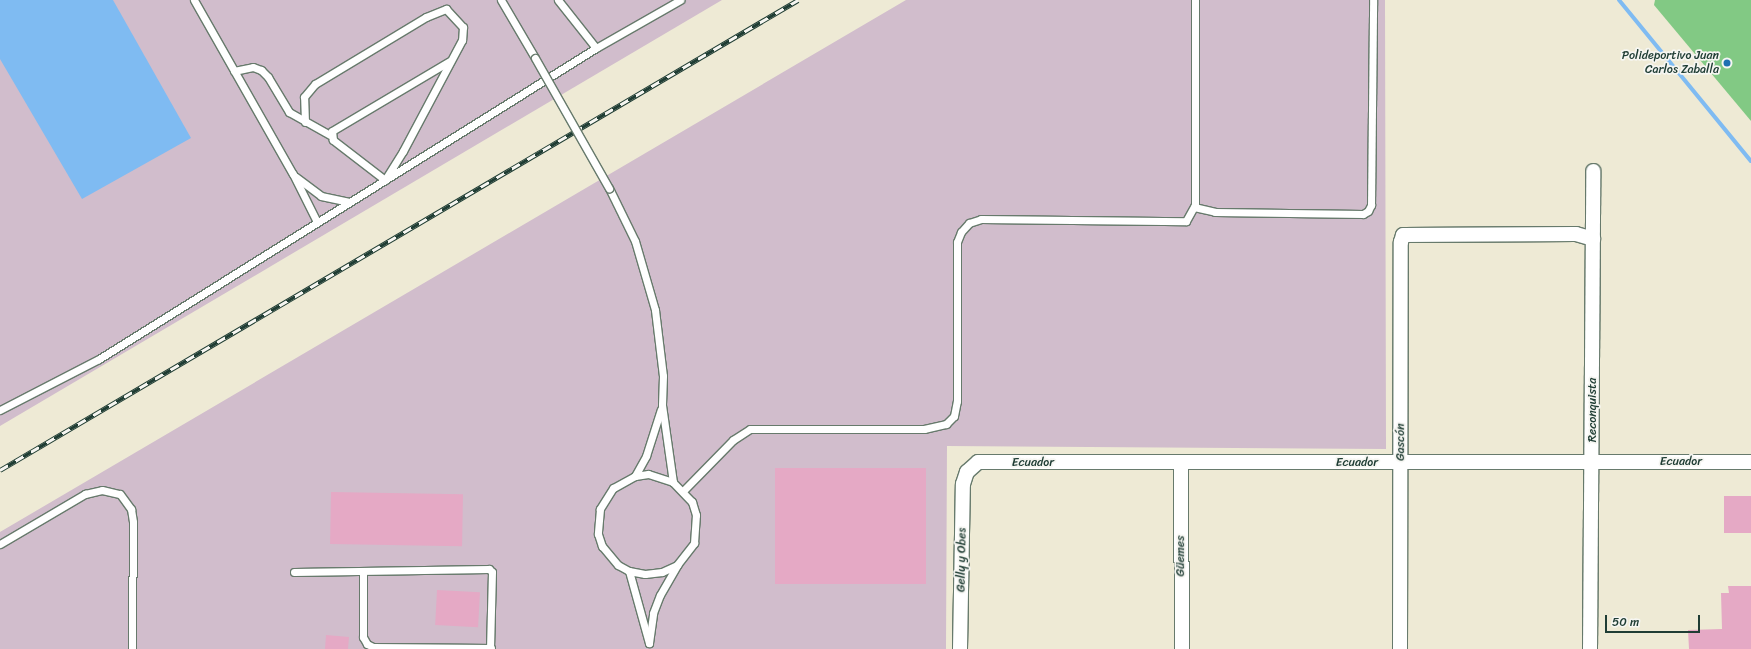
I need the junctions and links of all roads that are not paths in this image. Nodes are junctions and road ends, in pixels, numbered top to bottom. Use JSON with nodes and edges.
{"nodes":[{"id":1,"x":194,"y":0,"type":"edge"},
{"id":2,"x":501,"y":0,"type":"edge"},
{"id":3,"x":558,"y":0,"type":"edge"},
{"id":4,"x":680,"y":0,"type":"edge"},
{"id":5,"x":1195,"y":0,"type":"edge"},
{"id":6,"x":1373,"y":0,"type":"edge"},
{"id":7,"x":596,"y":48,"type":"junction"},
{"id":8,"x":450,"y":61,"type":"junction"},
{"id":9,"x":234,"y":71,"type":"junction"},
{"id":10,"x":306,"y":122,"type":"junction"},
{"id":11,"x":330,"y":134,"type":"junction"},
{"id":12,"x":1593,"y":171,"type":"dead end"},
{"id":13,"x":293,"y":174,"type":"junction"},
{"id":14,"x":385,"y":180,"type":"junction"},
{"id":15,"x":349,"y":202,"type":"junction"},
{"id":16,"x":1194,"y":207,"type":"junction"},
{"id":17,"x":317,"y":222,"type":"junction"},
{"id":18,"x":1593,"y":239,"type":"junction"},
{"id":19,"x":662,"y":405,"type":"junction"},
{"id":20,"x":0,"y":410,"type":"edge"},
{"id":21,"x":1592,"y":462,"type":"junction"},
{"id":22,"x":1751,"y":462,"type":"edge"},
{"id":23,"x":1402,"y":463,"type":"junction"},
{"id":24,"x":1180,"y":464,"type":"junction"},
{"id":25,"x":967,"y":472,"type":"joint"},
{"id":26,"x":634,"y":476,"type":"junction"},
{"id":27,"x":673,"y":482,"type":"junction"},
{"id":28,"x":684,"y":490,"type":"junction"},
{"id":29,"x":0,"y":544,"type":"edge"},
{"id":30,"x":677,"y":565,"type":"junction"},
{"id":31,"x":363,"y":571,"type":"junction"},
{"id":32,"x":629,"y":571,"type":"junction"},
{"id":33,"x":294,"y":572,"type":"dead end"},
{"id":34,"x":648,"y":646,"type":"edge"},
{"id":35,"x":490,"y":648,"type":"edge"},
{"id":36,"x":132,"y":649,"type":"edge"},
{"id":37,"x":960,"y":649,"type":"edge"},
{"id":38,"x":1182,"y":649,"type":"edge"},
{"id":39,"x":1400,"y":649,"type":"edge"},
{"id":40,"x":1590,"y":649,"type":"edge"}],
"edges":[{"from":1,"to":9,"type":"lane"},
{"from":2,"to":19,"type":"lane","bridge":true},
{"from":3,"to":7,"type":"lane"},
{"from":4,"to":7,"type":"lane"},
{"from":5,"to":16,"type":"lane"},
{"from":6,"to":16,"type":"lane"},
{"from":7,"to":14,"type":"lane"},
{"from":8,"to":10,"type":"lane"},
{"from":8,"to":11,"type":"lane"},
{"from":8,"to":14,"type":"lane"},
{"from":9,"to":10,"type":"lane"},
{"from":9,"to":13,"type":"lane"},
{"from":10,"to":11,"type":"lane"},
{"from":11,"to":14,"type":"lane"},
{"from":12,"to":18,"type":"street","name":"Reconquista"},
{"from":13,"to":15,"type":"lane"},
{"from":13,"to":17,"type":"lane"},
{"from":14,"to":15,"type":"lane"},
{"from":15,"to":17,"type":"lane"},
{"from":16,"to":28,"type":"lane"},
{"from":17,"to":20,"type":"lane"},
{"from":18,"to":21,"type":"street","name":"Reconquista"},
{"from":18,"to":23,"type":"street","name":"Gascón"},
{"from":19,"to":26,"type":"lane"},
{"from":19,"to":27,"type":"lane"},
{"from":21,"to":22,"type":"street","name":"Ecuador"},
{"from":21,"to":23,"type":"street","name":"Ecuador"},
{"from":21,"to":40,"type":"street","name":"Reconquista"},
{"from":23,"to":24,"type":"street","name":"Ecuador"},
{"from":23,"to":39,"type":"street","name":"Gascón"},
{"from":24,"to":25,"type":"street","name":"Ecuador"},
{"from":24,"to":38,"type":"street","name":"Güemes"},
{"from":25,"to":37,"type":"street","name":"Gelly y Obes"},
{"from":26,"to":27,"type":"lane"},
{"from":26,"to":32,"type":"lane"},
{"from":27,"to":28,"type":"lane"},
{"from":28,"to":30,"type":"lane"},
{"from":29,"to":36,"type":"lane"},
{"from":30,"to":32,"type":"lane"},
{"from":30,"to":34,"type":"lane"},
{"from":31,"to":33,"type":"lane"},
{"from":31,"to":35,"type":"lane"},
{"from":31,"to":35,"type":"lane"},
{"from":32,"to":34,"type":"lane"}]}
